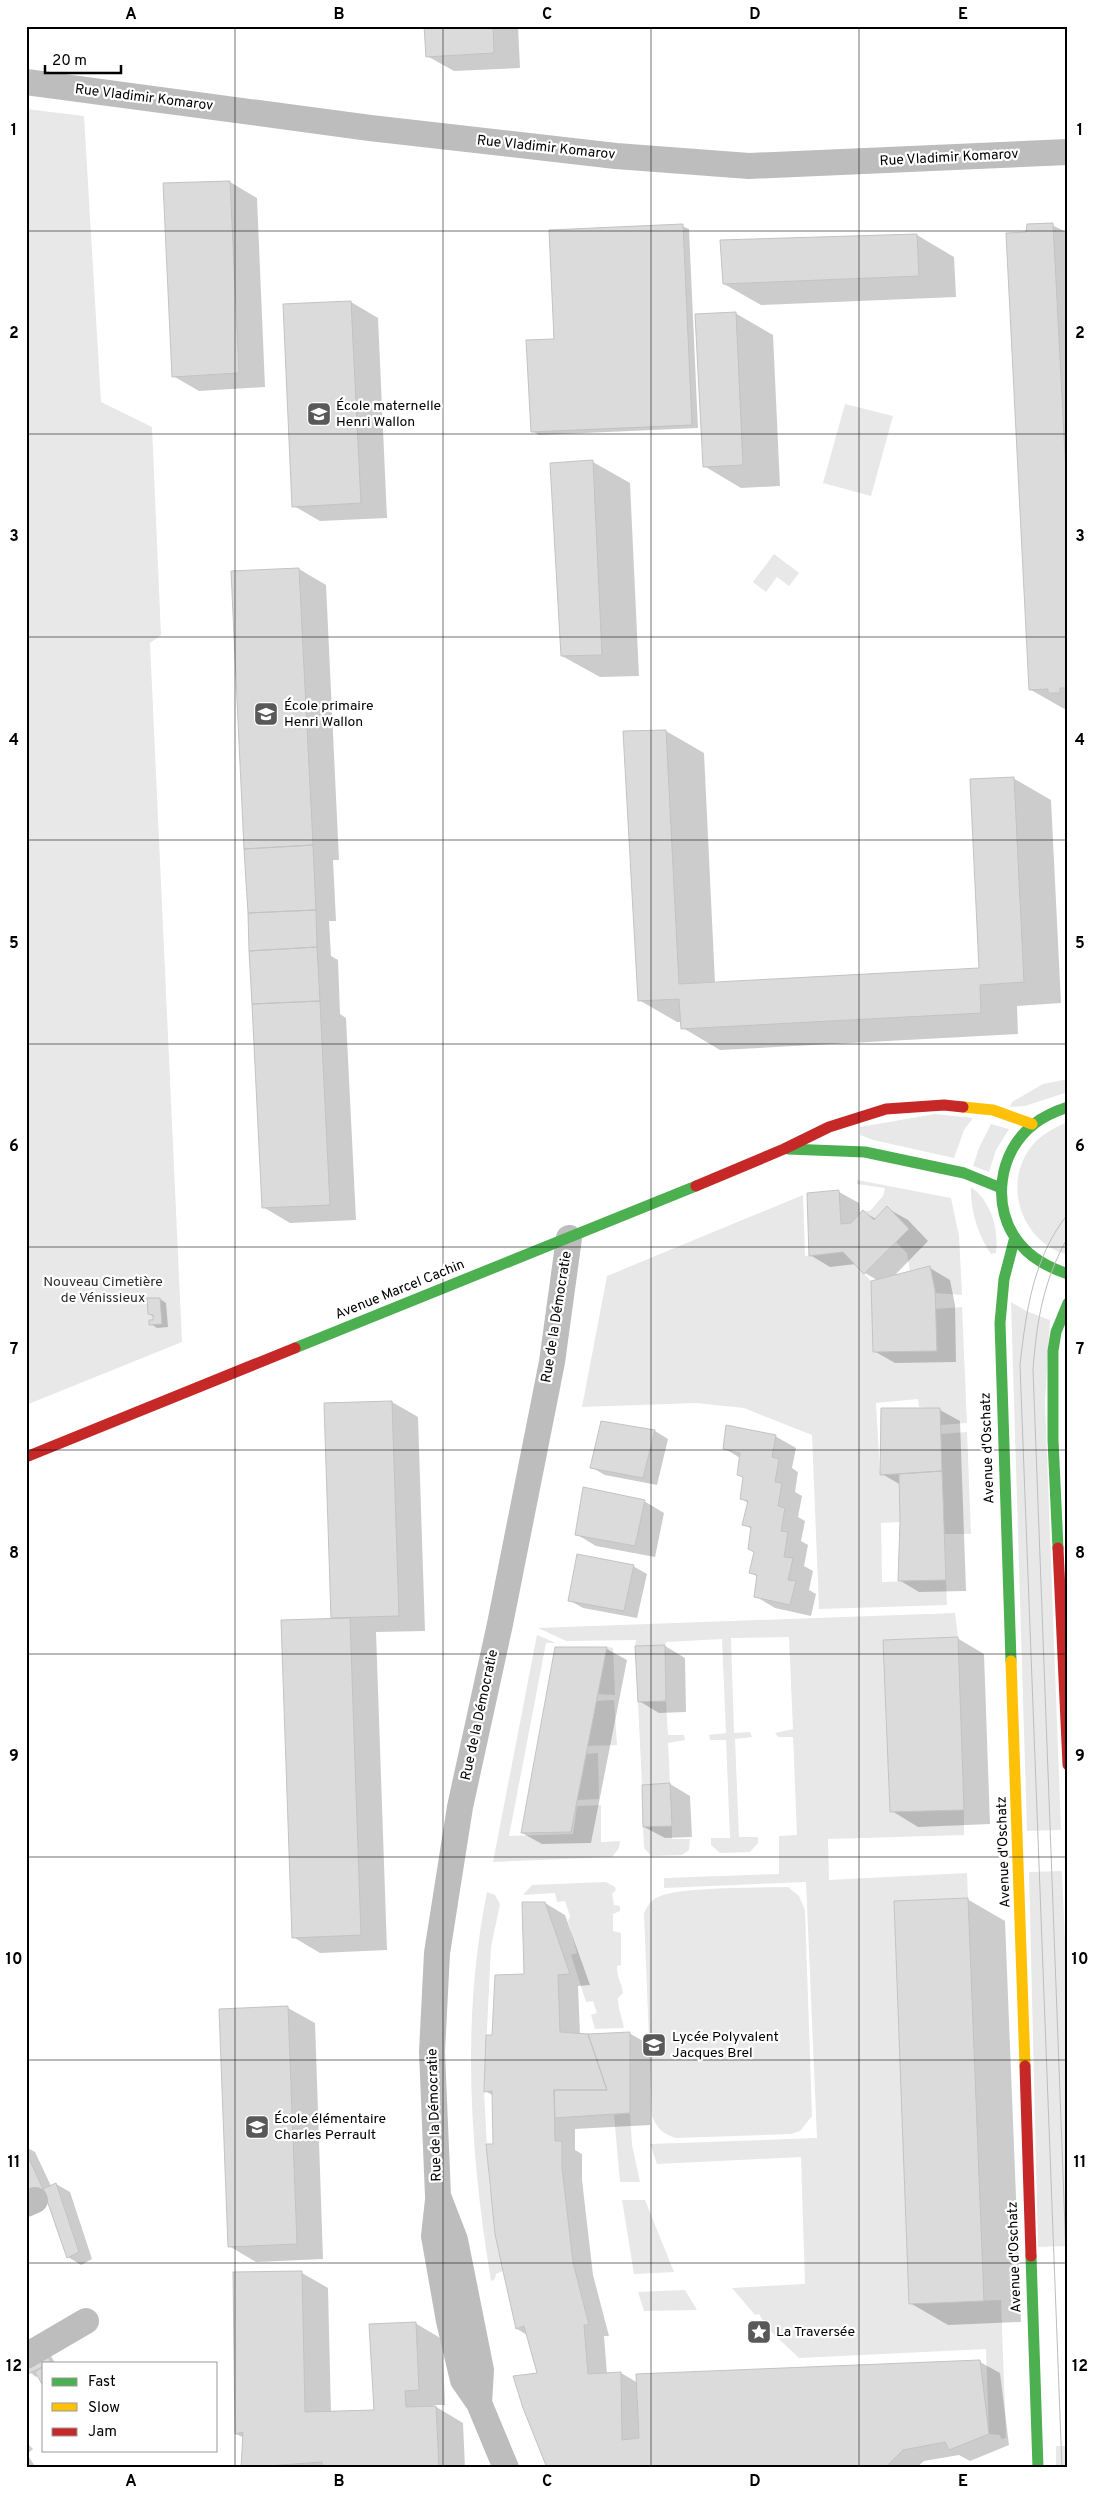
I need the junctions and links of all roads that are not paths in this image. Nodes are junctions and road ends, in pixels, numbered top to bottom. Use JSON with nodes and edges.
{"nodes":[{"id":1,"x":26,"y":82,"type":"edge"},
{"id":2,"x":1068,"y":152,"type":"edge"},
{"id":3,"x":1068,"y":1107,"type":"edge"},
{"id":4,"x":1032,"y":1124,"type":"junction"},
{"id":5,"x":784,"y":1148,"type":"junction"},
{"id":6,"x":1001,"y":1188,"type":"junction"},
{"id":7,"x":569,"y":1238,"type":"junction"},
{"id":8,"x":1015,"y":1238,"type":"junction"},
{"id":9,"x":1068,"y":1274,"type":"edge"},
{"id":10,"x":1068,"y":1303,"type":"edge"},
{"id":11,"x":26,"y":1456,"type":"edge"},
{"id":12,"x":1068,"y":1765,"type":"edge"},
{"id":13,"x":86,"y":2321,"type":"dead end"},
{"id":14,"x":26,"y":2356,"type":"edge"},
{"id":15,"x":506,"y":2468,"type":"edge"},
{"id":16,"x":1038,"y":2468,"type":"edge"}],
"edges":[{"from":1,"to":2,"type":"street","name":"Rue Vladimir Komarov"},
{"from":3,"to":4,"type":"street"},
{"from":4,"to":5,"type":"street","name":"Avenue Marcel Cachin"},
{"from":4,"to":6,"type":"street"},
{"from":5,"to":6,"type":"street","name":"Avenue Marcel Cachin"},
{"from":5,"to":7,"type":"street","name":"Avenue Marcel Cachin"},
{"from":6,"to":8,"type":"street"},
{"from":7,"to":11,"type":"street","name":"Avenue Marcel Cachin"},
{"from":7,"to":15,"type":"street","name":"Rue de la Démocratie"},
{"from":8,"to":9,"type":"street"},
{"from":8,"to":16,"type":"street","name":"Avenue d'Oschatz"},
{"from":10,"to":12,"type":"street"},
{"from":13,"to":14,"type":"street"}]}
